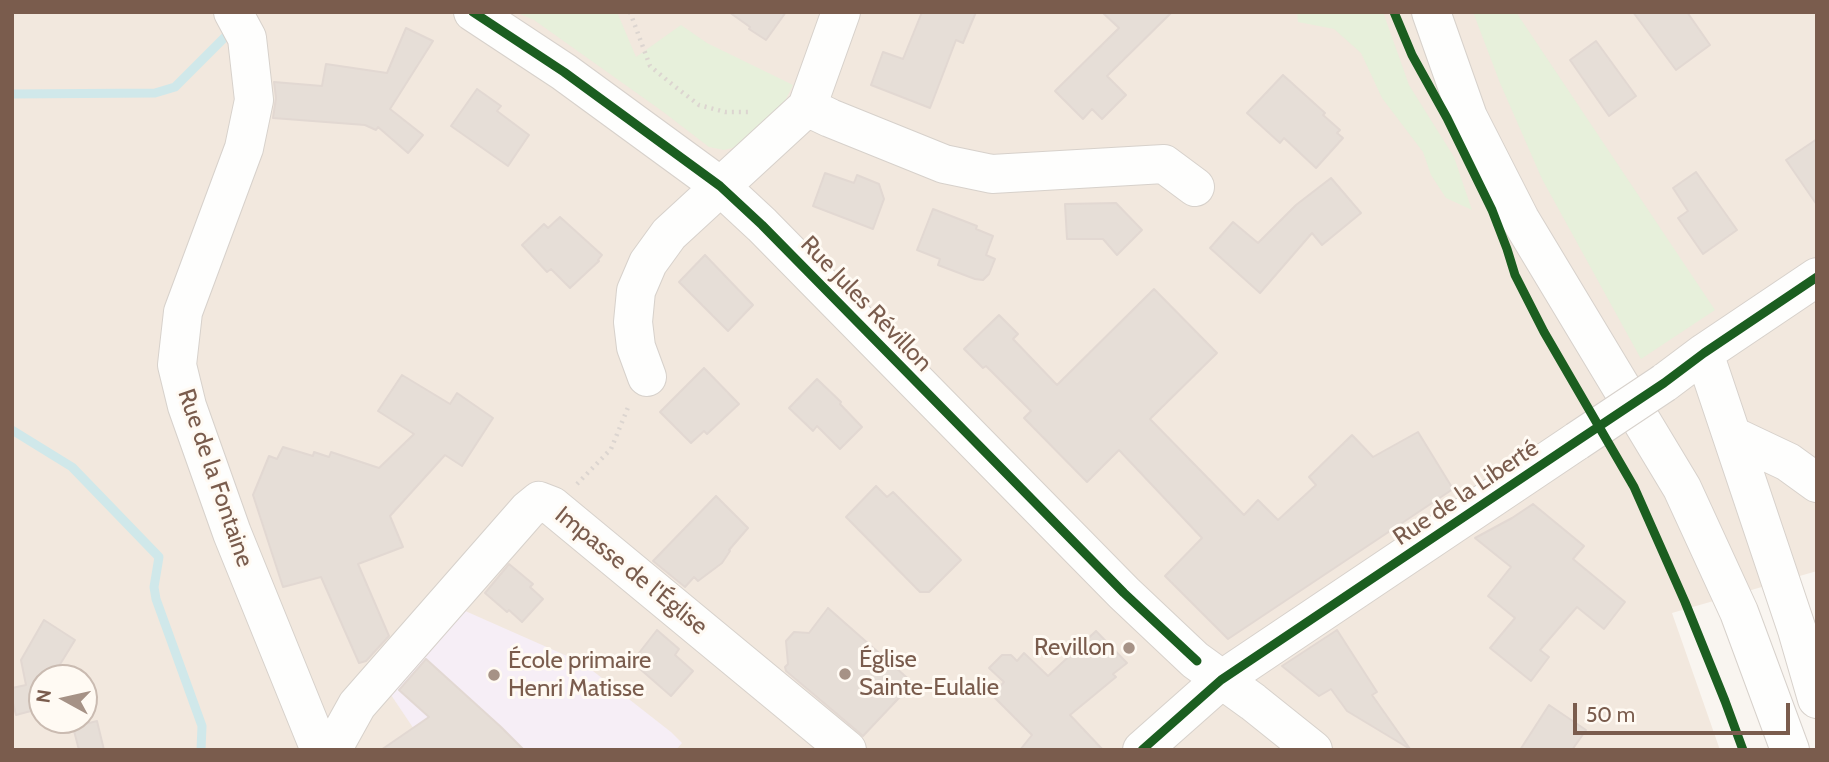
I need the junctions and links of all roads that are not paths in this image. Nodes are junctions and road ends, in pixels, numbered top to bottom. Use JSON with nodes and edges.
{"nodes":[{"id":1,"x":473,"y":12,"type":"edge"},
{"id":2,"x":841,"y":12,"type":"edge"},
{"id":3,"x":1431,"y":12,"type":"edge"},
{"id":4,"x":245,"y":21,"type":"edge"},
{"id":5,"x":807,"y":107,"type":"junction"},
{"id":6,"x":720,"y":186,"type":"junction"},
{"id":7,"x":1195,"y":187,"type":"dead end"},
{"id":8,"x":1817,"y":276,"type":"edge"},
{"id":9,"x":1704,"y":353,"type":"junction"},
{"id":10,"x":646,"y":374,"type":"road end"},
{"id":11,"x":1733,"y":436,"type":"junction"},
{"id":12,"x":1817,"y":483,"type":"edge"},
{"id":13,"x":1221,"y":680,"type":"junction"},
{"id":14,"x":1817,"y":699,"type":"edge"},
{"id":15,"x":844,"y":747,"type":"edge"},
{"id":16,"x":320,"y":750,"type":"edge"},
{"id":17,"x":332,"y":750,"type":"edge"},
{"id":18,"x":1142,"y":750,"type":"edge"},
{"id":19,"x":1313,"y":750,"type":"edge"},
{"id":20,"x":1790,"y":750,"type":"edge"}],
"edges":[{"from":1,"to":6,"type":"street","name":"Rue Jules Révillon"},
{"from":2,"to":5,"type":"street"},
{"from":3,"to":20,"type":"street"},
{"from":4,"to":16,"type":"street","name":"Rue de la Fontaine"},
{"from":5,"to":6,"type":"street"},
{"from":5,"to":7,"type":"street"},
{"from":6,"to":10,"type":"street"},
{"from":6,"to":13,"type":"street","name":"Rue Jules Révillon"},
{"from":8,"to":9,"type":"street","name":"Rue de la Liberté"},
{"from":9,"to":11,"type":"street"},
{"from":9,"to":13,"type":"street","name":"Rue de la Liberté","bridge":true},
{"from":11,"to":12,"type":"street"},
{"from":11,"to":14,"type":"street"},
{"from":13,"to":18,"type":"street","name":"Rue de la Liberté"},
{"from":13,"to":19,"type":"street","name":"Rue Jules Révillon"},
{"from":15,"to":17,"type":"street","name":"Impasse de l'Église"}]}
